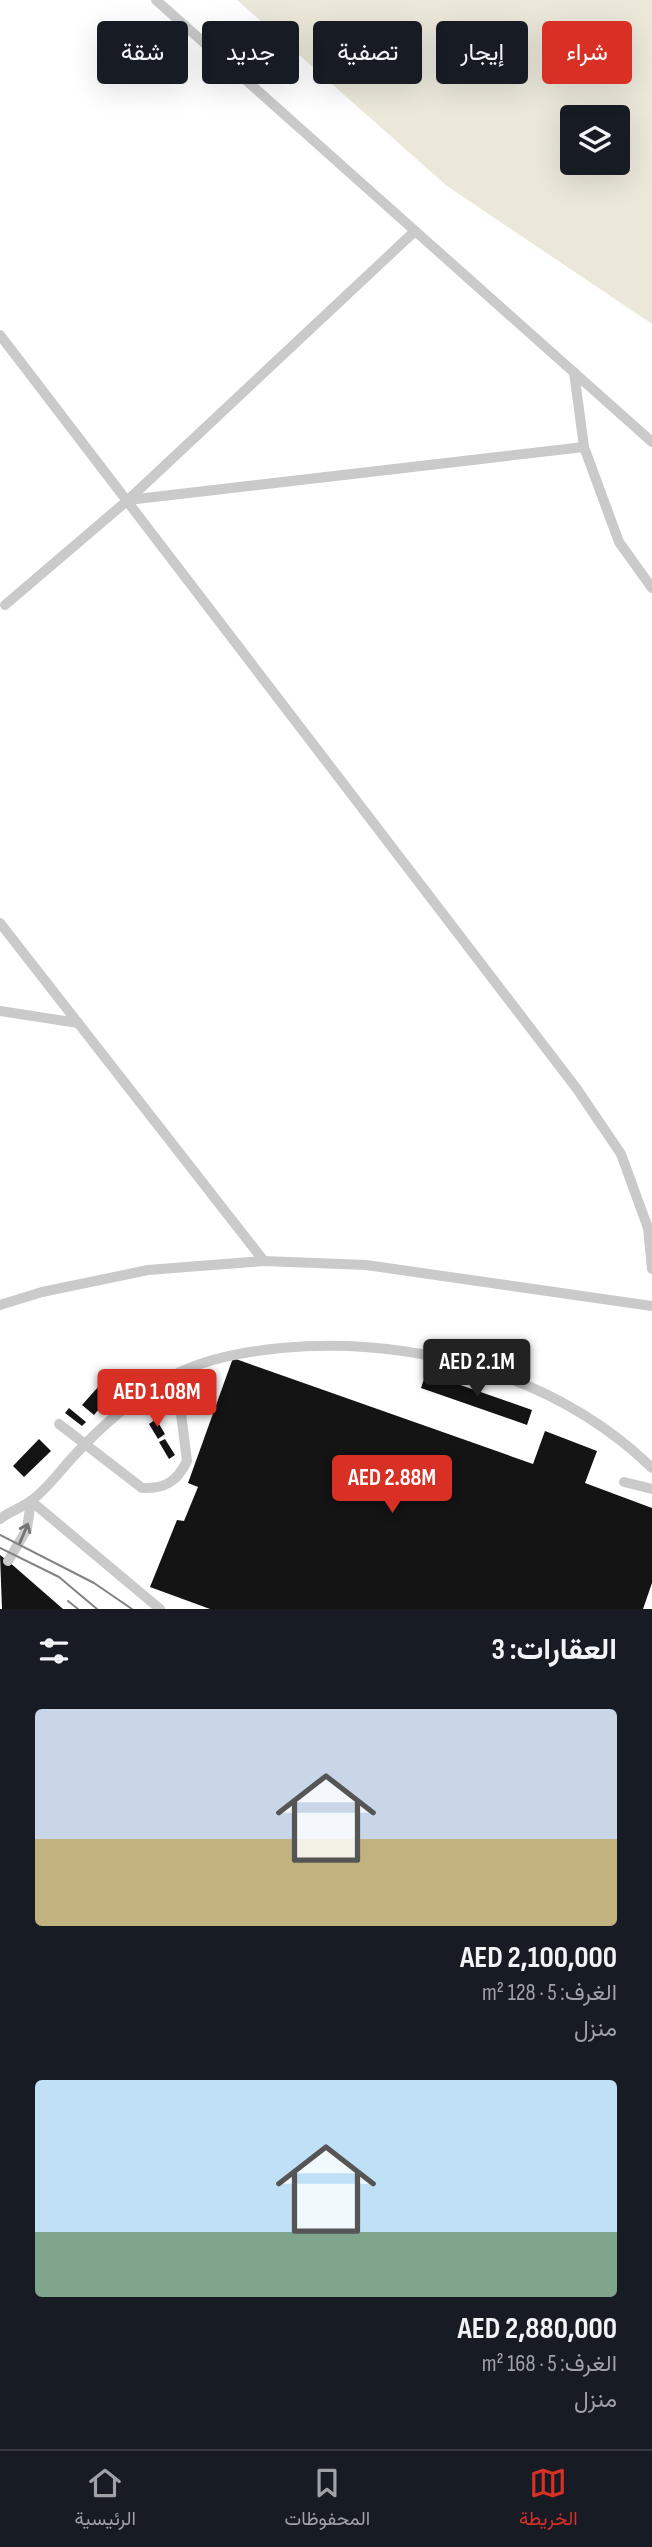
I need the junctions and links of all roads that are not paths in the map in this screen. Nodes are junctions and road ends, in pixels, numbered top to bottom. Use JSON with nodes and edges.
{"nodes":[{"id":1,"x":156,"y":0,"type":"edge"},
{"id":2,"x":415,"y":231,"type":"junction"},
{"id":3,"x":0,"y":335,"type":"edge"},
{"id":4,"x":574,"y":372,"type":"junction"},
{"id":5,"x":652,"y":442,"type":"edge"},
{"id":6,"x":584,"y":447,"type":"junction"},
{"id":7,"x":128,"y":500,"type":"junction"},
{"id":8,"x":652,"y":587,"type":"edge"},
{"id":9,"x":5,"y":605,"type":"dead end"},
{"id":10,"x":0,"y":923,"type":"edge"},
{"id":11,"x":0,"y":1011,"type":"edge"},
{"id":12,"x":78,"y":1023,"type":"junction"},
{"id":13,"x":264,"y":1261,"type":"junction"},
{"id":14,"x":652,"y":1269,"type":"edge"},
{"id":15,"x":0,"y":1305,"type":"edge"},
{"id":16,"x":652,"y":1306,"type":"edge"},
{"id":17,"x":176,"y":1374,"type":"junction"},
{"id":18,"x":59,"y":1423,"type":"dead end"},
{"id":19,"x":86,"y":1443,"type":"junction"},
{"id":20,"x":652,"y":1468,"type":"edge"},
{"id":21,"x":624,"y":1482,"type":"dead end"},
{"id":22,"x":652,"y":1489,"type":"edge"},
{"id":23,"x":32,"y":1501,"type":"junction"},
{"id":24,"x":0,"y":1519,"type":"edge"},
{"id":25,"x":8,"y":1561,"type":"dead end"},
{"id":26,"x":160,"y":1609,"type":"edge"}],
"edges":[{"from":1,"to":2,"type":"lane"},
{"from":2,"to":4,"type":"lane"},
{"from":2,"to":7,"type":"lane"},
{"from":3,"to":7,"type":"lane"},
{"from":4,"to":5,"type":"lane"},
{"from":4,"to":6,"type":"lane"},
{"from":6,"to":7,"type":"lane"},
{"from":6,"to":8,"type":"lane"},
{"from":7,"to":9,"type":"lane"},
{"from":7,"to":14,"type":"lane"},
{"from":10,"to":12,"type":"lane"},
{"from":11,"to":12,"type":"lane"},
{"from":12,"to":13,"type":"lane"},
{"from":13,"to":15,"type":"lane"},
{"from":13,"to":16,"type":"lane"},
{"from":17,"to":19,"type":"lane"},
{"from":17,"to":19,"type":"lane"},
{"from":17,"to":20,"type":"lane"},
{"from":18,"to":19,"type":"lane"},
{"from":19,"to":23,"type":"lane"},
{"from":21,"to":22,"type":"lane"},
{"from":23,"to":24,"type":"lane"},
{"from":25,"to":23,"type":"lane","one_way":true},
{"from":23,"to":26,"type":"lane"}]}
